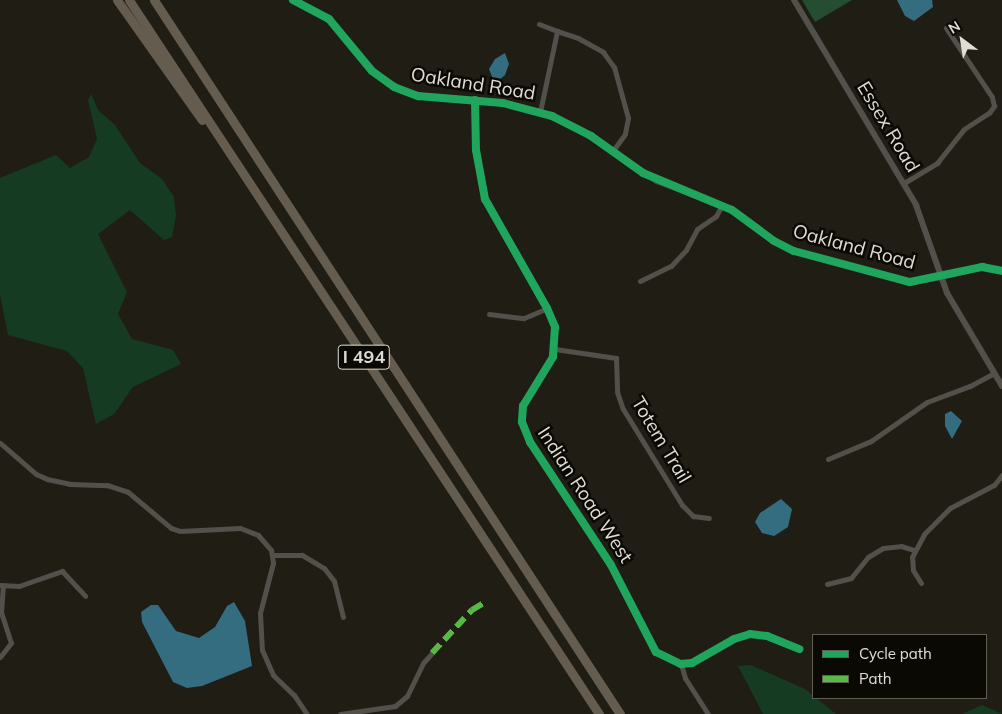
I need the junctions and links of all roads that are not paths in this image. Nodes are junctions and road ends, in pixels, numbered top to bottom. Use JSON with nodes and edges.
{"nodes":[{"id":1,"x":117,"y":0,"type":"edge"},
{"id":2,"x":130,"y":0,"type":"edge"},
{"id":3,"x":154,"y":0,"type":"edge"},
{"id":4,"x":160,"y":0,"type":"edge"},
{"id":5,"x":293,"y":0,"type":"edge"},
{"id":6,"x":794,"y":0,"type":"edge"},
{"id":7,"x":539,"y":24,"type":"dead end"},
{"id":8,"x":946,"y":28,"type":"dead end"},
{"id":9,"x":557,"y":31,"type":"junction"},
{"id":10,"x":186,"y":50,"type":"junction"},
{"id":11,"x":475,"y":100,"type":"junction"},
{"id":12,"x":540,"y":112,"type":"junction"},
{"id":13,"x":220,"y":139,"type":"junction"},
{"id":14,"x":612,"y":152,"type":"junction"},
{"id":15,"x":904,"y":183,"type":"junction"},
{"id":16,"x":722,"y":206,"type":"junction"},
{"id":17,"x":1002,"y":271,"type":"edge"},
{"id":18,"x":940,"y":277,"type":"junction"},
{"id":19,"x":640,"y":281,"type":"dead end"},
{"id":20,"x":547,"y":308,"type":"junction"},
{"id":21,"x":489,"y":314,"type":"dead end"},
{"id":22,"x":556,"y":349,"type":"junction"},
{"id":23,"x":994,"y":373,"type":"junction"},
{"id":24,"x":1002,"y":386,"type":"edge"},
{"id":25,"x":0,"y":443,"type":"edge"},
{"id":26,"x":828,"y":459,"type":"dead end"},
{"id":27,"x":1002,"y":475,"type":"edge"},
{"id":28,"x":709,"y":518,"type":"dead end"},
{"id":29,"x":914,"y":550,"type":"junction"},
{"id":30,"x":273,"y":555,"type":"junction"},
{"id":31,"x":921,"y":583,"type":"dead end"},
{"id":32,"x":828,"y":584,"type":"dead end"},
{"id":33,"x":2,"y":585,"type":"edge"},
{"id":34,"x":85,"y":596,"type":"dead end"},
{"id":35,"x":343,"y":617,"type":"dead end"},
{"id":36,"x":799,"y":649,"type":"dead end"},
{"id":37,"x":432,"y":653,"type":"dead end"},
{"id":38,"x":0,"y":657,"type":"edge"},
{"id":39,"x":681,"y":664,"type":"junction"},
{"id":40,"x":307,"y":714,"type":"edge"},
{"id":41,"x":340,"y":714,"type":"edge"},
{"id":42,"x":599,"y":714,"type":"edge"},
{"id":43,"x":620,"y":714,"type":"edge"},
{"id":44,"x":708,"y":714,"type":"edge"}],
"edges":[{"from":1,"to":13,"type":"highway"},
{"from":2,"to":13,"type":"highway","number":"I 494"},
{"from":3,"to":10,"type":"highway","number":"I 494"},
{"from":4,"to":10,"type":"highway"},
{"from":5,"to":11,"type":"street","name":"Oakland Road"},
{"from":6,"to":15,"type":"street","name":"Essex Road"},
{"from":7,"to":9,"type":"street"},
{"from":8,"to":15,"type":"street"},
{"from":9,"to":12,"type":"street"},
{"from":9,"to":14,"type":"street"},
{"from":10,"to":43,"type":"highway","number":"I 494"},
{"from":11,"to":12,"type":"street","name":"Oakland Road"},
{"from":11,"to":20,"type":"street"},
{"from":12,"to":14,"type":"street","name":"Oakland Road"},
{"from":13,"to":42,"type":"highway","number":"I 494"},
{"from":14,"to":16,"type":"street","name":"Oakland Road"},
{"from":15,"to":18,"type":"street","name":"Essex Road"},
{"from":16,"to":18,"type":"street","name":"Oakland Road"},
{"from":16,"to":19,"type":"street"},
{"from":17,"to":18,"type":"street"},
{"from":18,"to":23,"type":"street","name":"Oakland Road"},
{"from":20,"to":21,"type":"street"},
{"from":20,"to":22,"type":"street"},
{"from":22,"to":28,"type":"street","name":"Totem Trail"},
{"from":22,"to":39,"type":"street","name":"Indian Road West"},
{"from":23,"to":24,"type":"street","name":"Oakland Road"},
{"from":23,"to":26,"type":"street"},
{"from":25,"to":30,"type":"street"},
{"from":27,"to":29,"type":"street"},
{"from":29,"to":31,"type":"street"},
{"from":29,"to":32,"type":"street"},
{"from":30,"to":35,"type":"street"},
{"from":30,"to":40,"type":"street"},
{"from":33,"to":34,"type":"street"},
{"from":33,"to":38,"type":"street"},
{"from":36,"to":39,"type":"street"},
{"from":37,"to":41,"type":"street"},
{"from":39,"to":44,"type":"street"}]}
